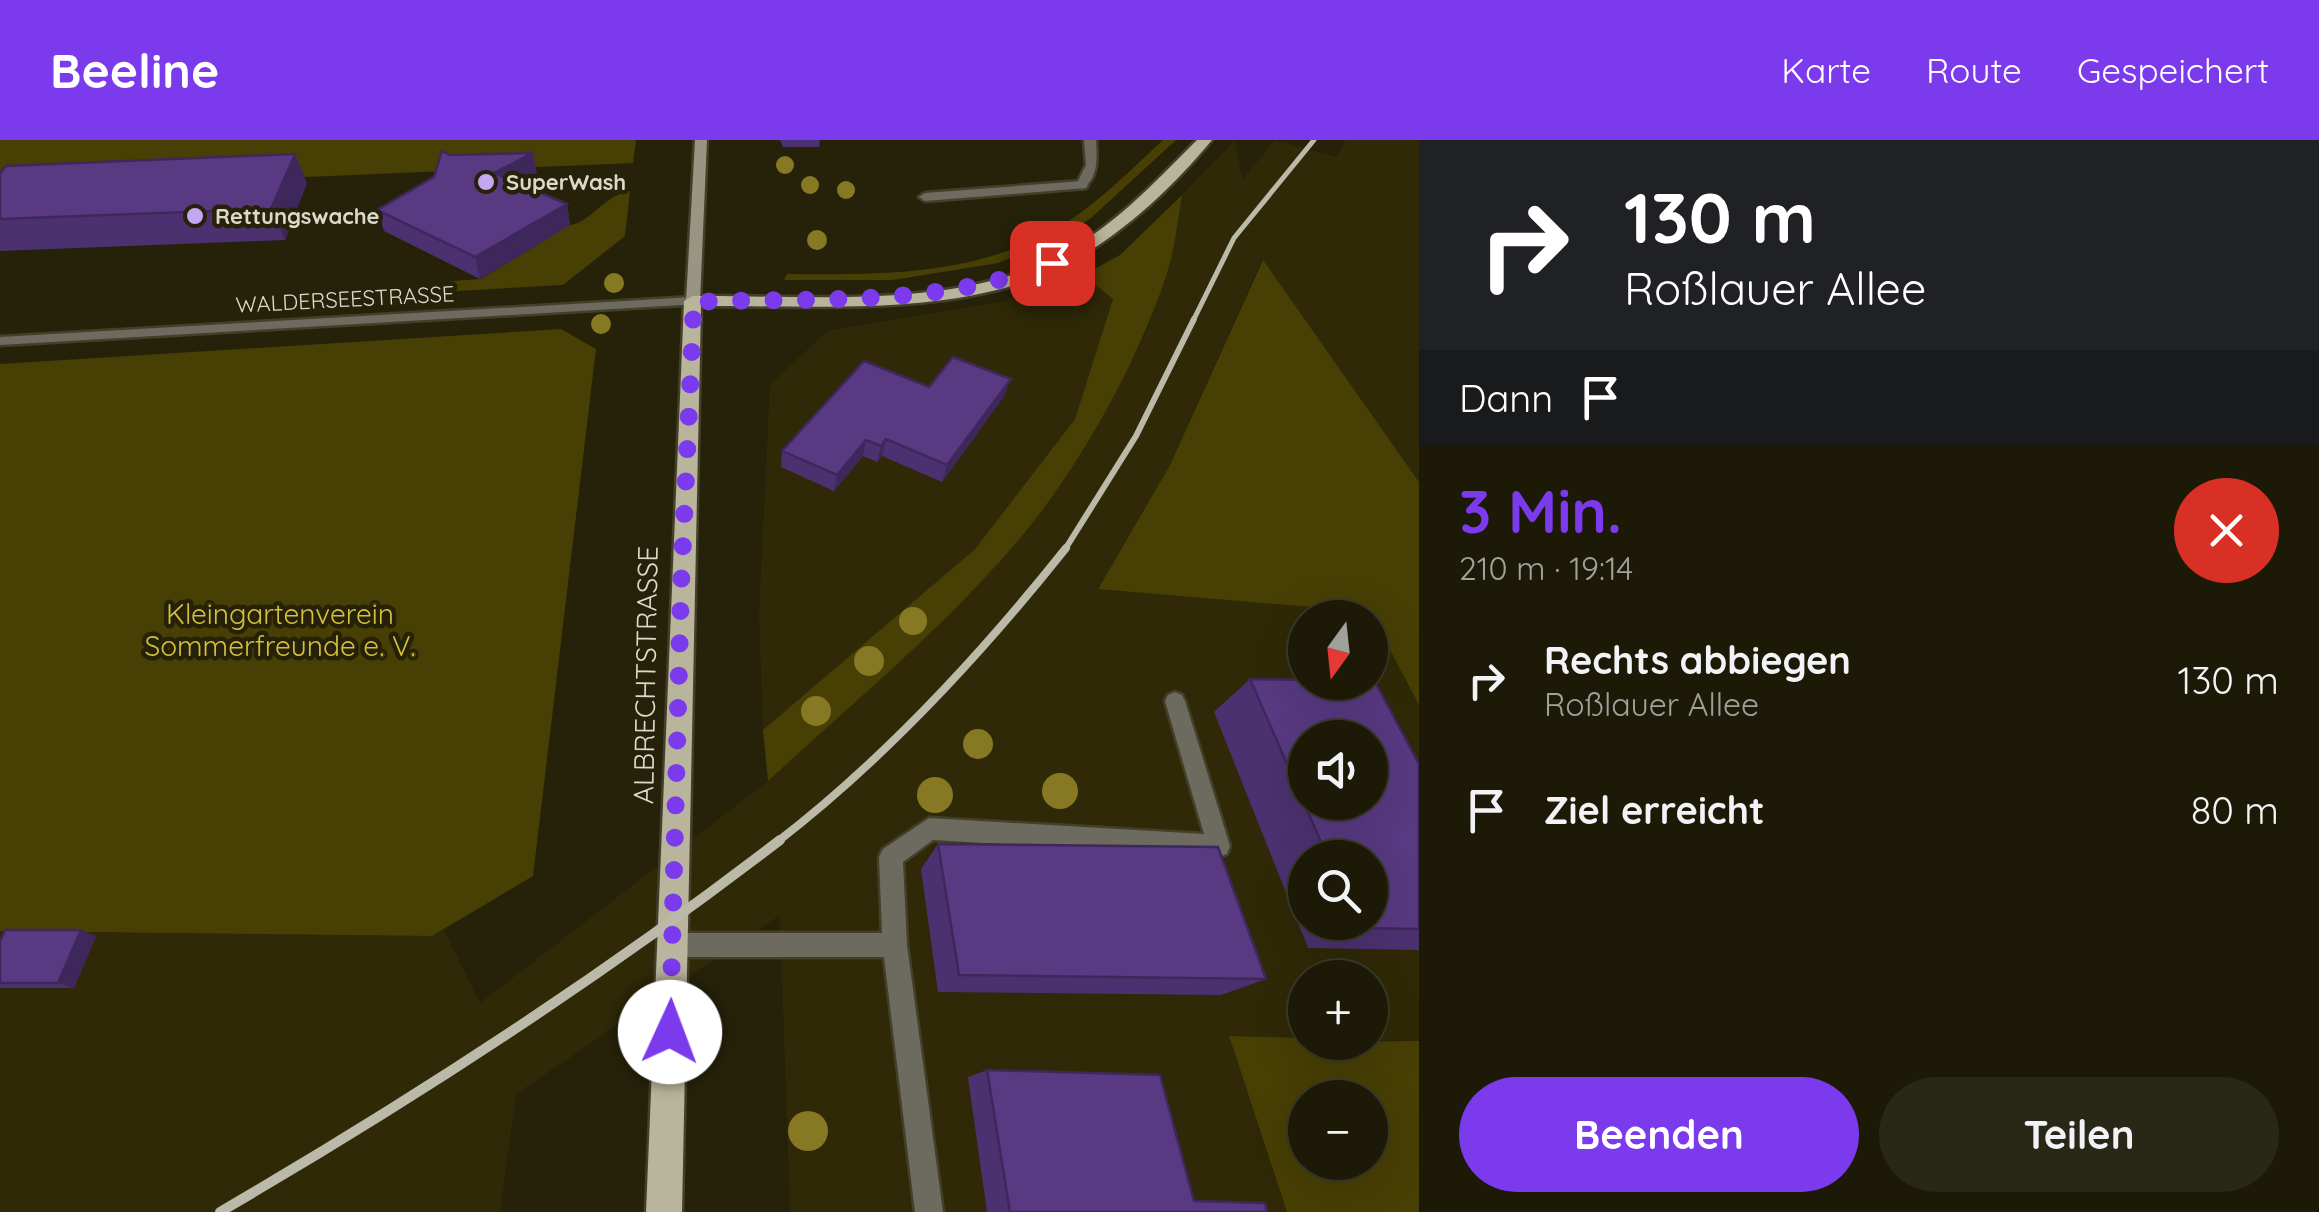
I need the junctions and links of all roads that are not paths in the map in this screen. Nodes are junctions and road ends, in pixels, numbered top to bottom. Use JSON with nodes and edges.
{"nodes":[{"id":1,"x":701,"y":140,"type":"edge"},
{"id":2,"x":1090,"y":140,"type":"edge"},
{"id":3,"x":1205,"y":140,"type":"edge"},
{"id":4,"x":925,"y":198,"type":"dead end"},
{"id":5,"x":694,"y":302,"type":"junction"},
{"id":6,"x":0,"y":341,"type":"edge"},
{"id":7,"x":1174,"y":701,"type":"dead end"},
{"id":8,"x":674,"y":945,"type":"junction"},
{"id":9,"x":895,"y":945,"type":"junction"},
{"id":10,"x":664,"y":1212,"type":"edge"},
{"id":11,"x":930,"y":1212,"type":"edge"}],
"edges":[{"from":1,"to":5,"type":"main road","name":"ALBRECHTSTRASSE"},
{"from":2,"to":4,"type":"street"},
{"from":3,"to":5,"type":"main road"},
{"from":5,"to":6,"type":"street","name":"WALDERSEESTRASSE"},
{"from":5,"to":8,"type":"main road","name":"ALBRECHTSTRASSE"},
{"from":7,"to":9,"type":"street"},
{"from":8,"to":9,"type":"street"},
{"from":8,"to":10,"type":"main road","name":"ALBRECHTSTRASSE"},
{"from":9,"to":11,"type":"street"}]}
